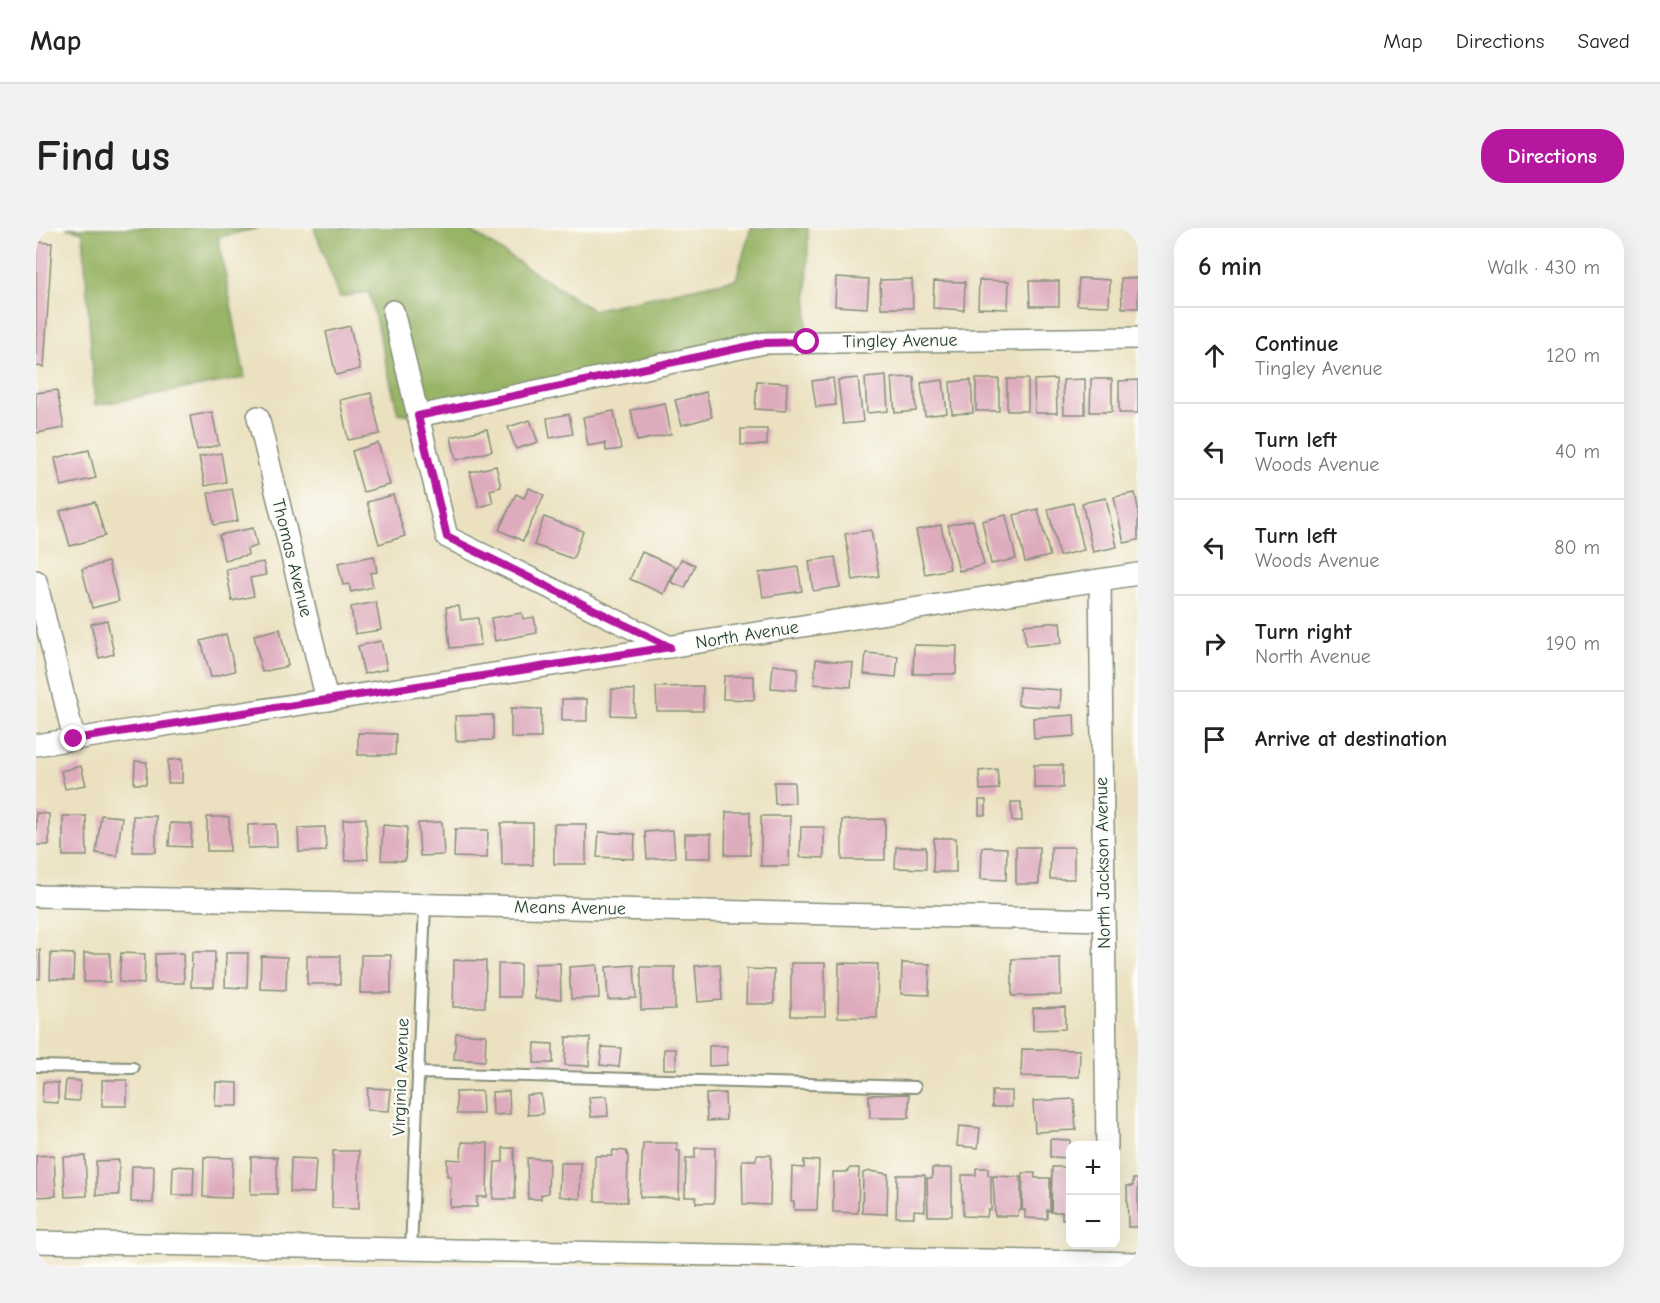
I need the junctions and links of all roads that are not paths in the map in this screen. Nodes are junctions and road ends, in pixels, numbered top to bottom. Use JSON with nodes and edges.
{"nodes":[{"id":1,"x":393,"y":310,"type":"dead end"},
{"id":2,"x":1138,"y":338,"type":"edge"},
{"id":3,"x":418,"y":416,"type":"junction"},
{"id":4,"x":258,"y":417,"type":"dead end"},
{"id":5,"x":1138,"y":574,"type":"edge"},
{"id":6,"x":1100,"y":580,"type":"junction"},
{"id":7,"x":36,"y":581,"type":"edge"},
{"id":8,"x":670,"y":647,"type":"junction"},
{"id":9,"x":327,"y":700,"type":"junction"},
{"id":10,"x":74,"y":739,"type":"junction"},
{"id":11,"x":36,"y":745,"type":"edge"},
{"id":12,"x":36,"y":896,"type":"edge"},
{"id":13,"x":425,"y":904,"type":"junction"},
{"id":14,"x":1104,"y":920,"type":"junction"},
{"id":15,"x":36,"y":1066,"type":"edge"},
{"id":16,"x":133,"y":1068,"type":"dead end"},
{"id":17,"x":418,"y":1073,"type":"junction"},
{"id":18,"x":915,"y":1087,"type":"dead end"},
{"id":19,"x":1107,"y":1141,"type":"edge"},
{"id":20,"x":36,"y":1242,"type":"edge"},
{"id":21,"x":411,"y":1251,"type":"junction"},
{"id":22,"x":1109,"y":1258,"type":"edge"},
{"id":23,"x":941,"y":1263,"type":"edge"},
{"id":24,"x":1138,"y":1263,"type":"edge"}],
"edges":[{"from":1,"to":3,"type":"street"},
{"from":2,"to":3,"type":"street","name":"Tingley Avenue"},
{"from":3,"to":8,"type":"street"},
{"from":4,"to":9,"type":"street","name":"Thomas Avenue"},
{"from":5,"to":6,"type":"street","name":"North Avenue"},
{"from":6,"to":8,"type":"street","name":"North Avenue"},
{"from":6,"to":14,"type":"street","name":"North Jackson Avenue"},
{"from":7,"to":10,"type":"street"},
{"from":8,"to":9,"type":"street","name":"North Avenue"},
{"from":9,"to":10,"type":"street","name":"North Avenue"},
{"from":10,"to":11,"type":"street","name":"North Avenue"},
{"from":12,"to":13,"type":"street","name":"Means Avenue"},
{"from":13,"to":14,"type":"street","name":"Means Avenue"},
{"from":13,"to":17,"type":"lane","name":"Virginia Avenue"},
{"from":14,"to":19,"type":"street","name":"North Jackson Avenue"},
{"from":15,"to":16,"type":"lane"},
{"from":17,"to":18,"type":"lane"},
{"from":17,"to":21,"type":"lane","name":"Virginia Avenue"},
{"from":20,"to":21,"type":"street"},
{"from":21,"to":23,"type":"street"},
{"from":22,"to":23,"type":"street"},
{"from":22,"to":24,"type":"street"}]}
